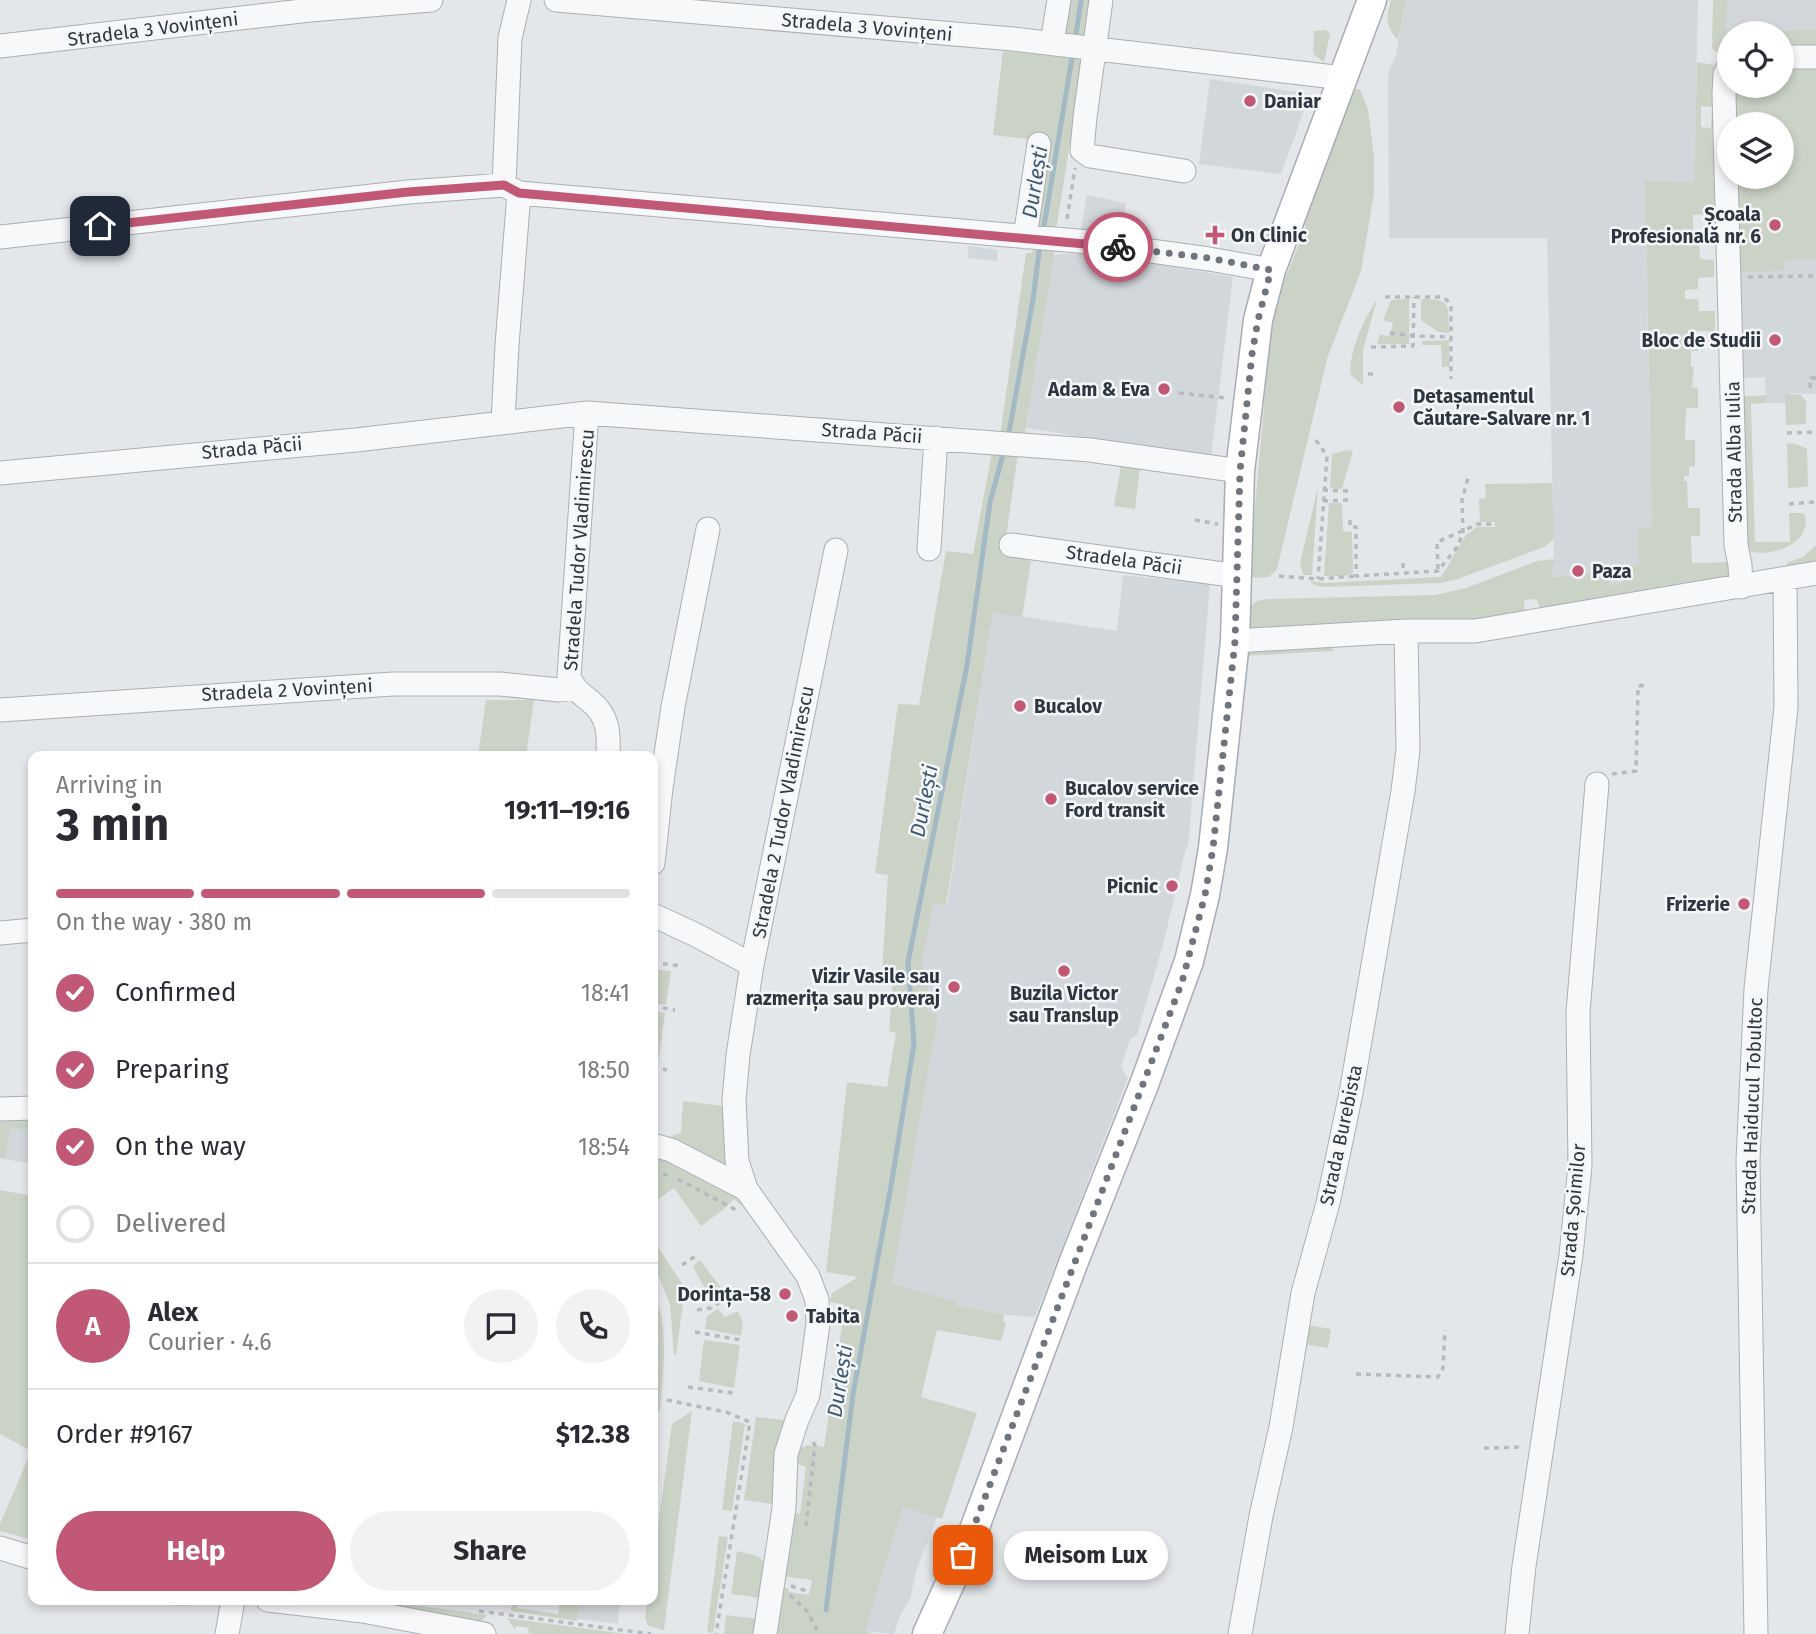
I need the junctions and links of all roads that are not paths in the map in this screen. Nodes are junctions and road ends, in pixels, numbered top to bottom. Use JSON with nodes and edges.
{"nodes":[{"id":1,"x":431,"y":0,"type":"edge"},
{"id":2,"x":519,"y":0,"type":"edge"},
{"id":3,"x":556,"y":0,"type":"edge"},
{"id":4,"x":1059,"y":0,"type":"edge"},
{"id":5,"x":1101,"y":0,"type":"edge"},
{"id":6,"x":1372,"y":0,"type":"edge"},
{"id":7,"x":1057,"y":44,"type":"junction"},
{"id":8,"x":0,"y":46,"type":"edge"},
{"id":9,"x":1091,"y":48,"type":"junction"},
{"id":10,"x":1794,"y":57,"type":"edge"},
{"id":11,"x":1816,"y":57,"type":"edge"},
{"id":12,"x":1343,"y":78,"type":"junction"},
{"id":13,"x":1724,"y":98,"type":"edge"},
{"id":14,"x":1039,"y":144,"type":"dead end"},
{"id":15,"x":1184,"y":171,"type":"dead end"},
{"id":16,"x":511,"y":189,"type":"junction"},
{"id":17,"x":0,"y":237,"type":"edge"},
{"id":18,"x":1027,"y":237,"type":"junction"},
{"id":19,"x":1271,"y":270,"type":"junction"},
{"id":20,"x":587,"y":413,"type":"junction"},
{"id":21,"x":503,"y":422,"type":"junction"},
{"id":22,"x":936,"y":438,"type":"junction"},
{"id":23,"x":1240,"y":471,"type":"junction"},
{"id":24,"x":0,"y":473,"type":"edge"},
{"id":25,"x":708,"y":529,"type":"dead end"},
{"id":26,"x":1011,"y":545,"type":"dead end"},
{"id":27,"x":836,"y":550,"type":"dead end"},
{"id":28,"x":929,"y":550,"type":"dead end"},
{"id":29,"x":1816,"y":573,"type":"edge"},
{"id":30,"x":1238,"y":576,"type":"junction"},
{"id":31,"x":1786,"y":580,"type":"junction"},
{"id":32,"x":1741,"y":587,"type":"junction"},
{"id":33,"x":1406,"y":631,"type":"junction"},
{"id":34,"x":1235,"y":641,"type":"junction"},
{"id":35,"x":573,"y":688,"type":"junction"},
{"id":36,"x":0,"y":710,"type":"edge"},
{"id":37,"x":608,"y":751,"type":"edge"},
{"id":38,"x":1597,"y":784,"type":"road end"},
{"id":39,"x":658,"y":816,"type":"edge"},
{"id":40,"x":658,"y":917,"type":"edge"},
{"id":41,"x":28,"y":930,"type":"edge"},
{"id":42,"x":0,"y":933,"type":"edge"},
{"id":43,"x":752,"y":965,"type":"junction"},
{"id":44,"x":28,"y":1108,"type":"edge"},
{"id":45,"x":0,"y":1109,"type":"edge"},
{"id":46,"x":658,"y":1146,"type":"edge"},
{"id":47,"x":746,"y":1189,"type":"junction"},
{"id":48,"x":0,"y":1548,"type":"edge"},
{"id":49,"x":28,"y":1556,"type":"edge"},
{"id":50,"x":232,"y":1605,"type":"edge"},
{"id":51,"x":312,"y":1605,"type":"edge"},
{"id":52,"x":486,"y":1623,"type":"edge"},
{"id":53,"x":227,"y":1634,"type":"edge"},
{"id":54,"x":765,"y":1634,"type":"edge"},
{"id":55,"x":927,"y":1634,"type":"edge"},
{"id":56,"x":1240,"y":1634,"type":"edge"},
{"id":57,"x":1517,"y":1634,"type":"edge"},
{"id":58,"x":1756,"y":1634,"type":"edge"}],
"edges":[{"from":1,"to":8,"type":"street","name":"Stradela 3 Vovințeni"},
{"from":2,"to":16,"type":"street"},
{"from":3,"to":7,"type":"street","name":"Stradela 3 Vovințeni"},
{"from":4,"to":7,"type":"street"},
{"from":5,"to":9,"type":"street"},
{"from":6,"to":12,"type":"main road"},
{"from":7,"to":9,"type":"street","name":"Stradela 3 Vovințeni"},
{"from":9,"to":12,"type":"street","name":"Stradela 3 Vovințeni"},
{"from":9,"to":15,"type":"street"},
{"from":10,"to":11,"type":"street"},
{"from":12,"to":19,"type":"main road"},
{"from":13,"to":32,"type":"street","name":"Strada Alba Iulia"},
{"from":14,"to":18,"type":"street"},
{"from":16,"to":17,"type":"street"},
{"from":16,"to":18,"type":"street"},
{"from":16,"to":21,"type":"street"},
{"from":18,"to":19,"type":"street"},
{"from":19,"to":23,"type":"main road"},
{"from":20,"to":21,"type":"street","name":"Strada Păcii"},
{"from":20,"to":22,"type":"street","name":"Strada Păcii"},
{"from":20,"to":35,"type":"street","name":"Stradela Tudor Vladimirescu"},
{"from":21,"to":24,"type":"street","name":"Strada Păcii"},
{"from":22,"to":23,"type":"street","name":"Strada Păcii"},
{"from":22,"to":28,"type":"street"},
{"from":23,"to":30,"type":"main road"},
{"from":25,"to":39,"type":"street"},
{"from":26,"to":30,"type":"street","name":"Stradela Păcii"},
{"from":27,"to":43,"type":"street","name":"Stradela 2 Tudor Vladimirescu"},
{"from":29,"to":31,"type":"street"},
{"from":30,"to":34,"type":"main road"},
{"from":31,"to":32,"type":"street"},
{"from":31,"to":58,"type":"street","name":"Strada Haiducul Tobultoc"},
{"from":32,"to":33,"type":"street"},
{"from":33,"to":34,"type":"street"},
{"from":33,"to":56,"type":"street","name":"Strada Burebista"},
{"from":34,"to":55,"type":"main road"},
{"from":35,"to":36,"type":"street","name":"Stradela 2 Vovințeni"},
{"from":35,"to":37,"type":"street","name":"Stradela Tudor Vladimirescu"},
{"from":38,"to":57,"type":"street","name":"Strada Șoimilor"},
{"from":40,"to":43,"type":"street"},
{"from":41,"to":42,"type":"street"},
{"from":43,"to":47,"type":"street","name":"Stradela 2 Tudor Vladimirescu"},
{"from":44,"to":45,"type":"street"},
{"from":46,"to":47,"type":"street"},
{"from":47,"to":54,"type":"street","name":"Stradela 2 Tudor Vladimirescu"},
{"from":48,"to":49,"type":"street"},
{"from":50,"to":53,"type":"street"},
{"from":51,"to":52,"type":"street"}]}
